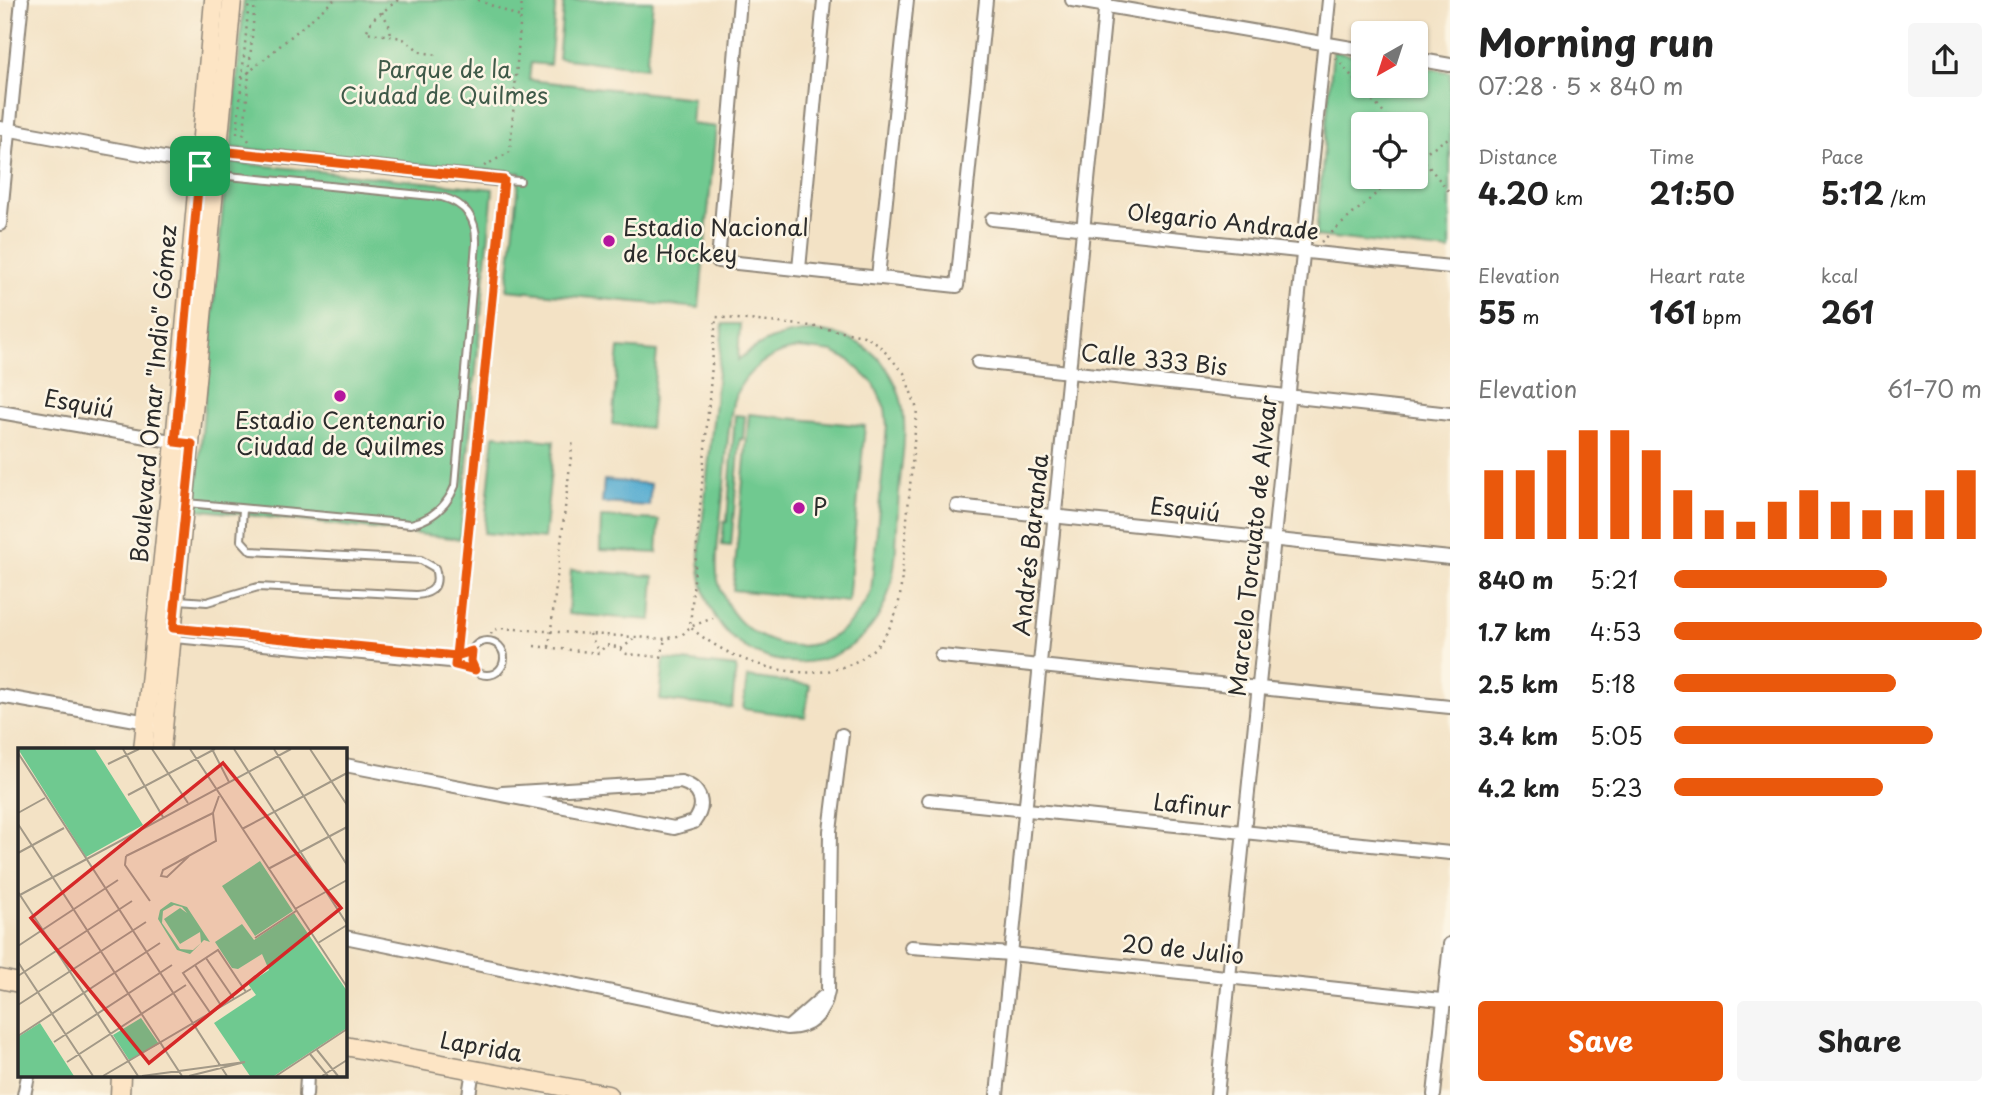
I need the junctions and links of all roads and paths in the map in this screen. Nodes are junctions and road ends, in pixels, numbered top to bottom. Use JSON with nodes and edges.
{"nodes":[{"id":1,"x":22,"y":0,"type":"edge"},
{"id":2,"x":214,"y":0,"type":"edge"},
{"id":3,"x":232,"y":0,"type":"edge"},
{"id":4,"x":249,"y":0,"type":"edge"},
{"id":5,"x":255,"y":0,"type":"edge"},
{"id":6,"x":334,"y":0,"type":"edge"},
{"id":7,"x":398,"y":0,"type":"edge"},
{"id":8,"x":478,"y":0,"type":"edge"},
{"id":9,"x":522,"y":0,"type":"edge"},
{"id":10,"x":740,"y":0,"type":"edge"},
{"id":11,"x":824,"y":0,"type":"edge"},
{"id":12,"x":907,"y":0,"type":"edge"},
{"id":13,"x":986,"y":0,"type":"edge"},
{"id":14,"x":1072,"y":0,"type":"edge"},
{"id":15,"x":1329,"y":0,"type":"edge"},
{"id":16,"x":1106,"y":2,"type":"edge"},
{"id":17,"x":382,"y":12,"type":"junction"},
{"id":18,"x":521,"y":18,"type":"junction"},
{"id":19,"x":391,"y":36,"type":"junction"},
{"id":20,"x":1324,"y":44,"type":"junction"},
{"id":21,"x":1351,"y":48,"type":"edge"},
{"id":22,"x":437,"y":55,"type":"dead end"},
{"id":23,"x":1428,"y":61,"type":"edge"},
{"id":24,"x":1450,"y":65,"type":"edge"},
{"id":25,"x":249,"y":72,"type":"junction"},
{"id":26,"x":242,"y":78,"type":"junction"},
{"id":27,"x":1383,"y":112,"type":"edge"},
{"id":28,"x":4,"y":128,"type":"edge"},
{"id":29,"x":244,"y":134,"type":"junction"},
{"id":30,"x":1450,"y":137,"type":"edge"},
{"id":31,"x":251,"y":143,"type":"dead end"},
{"id":32,"x":1428,"y":150,"type":"edge"},
{"id":33,"x":214,"y":164,"type":"junction"},
{"id":34,"x":471,"y":165,"type":"dead end"},
{"id":35,"x":1428,"y":168,"type":"edge"},
{"id":36,"x":504,"y":180,"type":"junction"},
{"id":37,"x":520,"y":181,"type":"dead end"},
{"id":38,"x":1381,"y":189,"type":"edge"},
{"id":39,"x":1450,"y":193,"type":"edge"},
{"id":40,"x":992,"y":219,"type":"dead end"},
{"id":41,"x":0,"y":224,"type":"edge"},
{"id":42,"x":1084,"y":229,"type":"junction"},
{"id":43,"x":1303,"y":251,"type":"junction"},
{"id":44,"x":1317,"y":252,"type":"junction"},
{"id":45,"x":1450,"y":267,"type":"edge"},
{"id":46,"x":799,"y":269,"type":"junction"},
{"id":47,"x":878,"y":277,"type":"junction"},
{"id":48,"x":978,"y":362,"type":"dead end"},
{"id":49,"x":1070,"y":372,"type":"junction"},
{"id":50,"x":1288,"y":396,"type":"junction"},
{"id":51,"x":0,"y":412,"type":"edge"},
{"id":52,"x":1450,"y":414,"type":"edge"},
{"id":53,"x":573,"y":439,"type":"dead end"},
{"id":54,"x":183,"y":443,"type":"junction"},
{"id":55,"x":187,"y":503,"type":"junction"},
{"id":56,"x":957,"y":506,"type":"dead end"},
{"id":57,"x":243,"y":509,"type":"junction"},
{"id":58,"x":1056,"y":516,"type":"junction"},
{"id":59,"x":1274,"y":541,"type":"junction"},
{"id":60,"x":1450,"y":558,"type":"edge"},
{"id":61,"x":176,"y":600,"type":"junction"},
{"id":62,"x":713,"y":618,"type":"dead end"},
{"id":63,"x":690,"y":627,"type":"junction"},
{"id":64,"x":550,"y":631,"type":"junction"},
{"id":65,"x":172,"y":634,"type":"junction"},
{"id":66,"x":590,"y":634,"type":"junction"},
{"id":67,"x":635,"y":637,"type":"junction"},
{"id":68,"x":665,"y":639,"type":"junction"},
{"id":69,"x":489,"y":641,"type":"junction"},
{"id":70,"x":534,"y":646,"type":"dead end"},
{"id":71,"x":549,"y":647,"type":"junction"},
{"id":72,"x":621,"y":649,"type":"junction"},
{"id":73,"x":472,"y":651,"type":"junction"},
{"id":74,"x":599,"y":653,"type":"junction"},
{"id":75,"x":456,"y":656,"type":"junction"},
{"id":76,"x":941,"y":656,"type":"dead end"},
{"id":77,"x":455,"y":665,"type":"junction"},
{"id":78,"x":1040,"y":665,"type":"junction"},
{"id":79,"x":475,"y":670,"type":"junction"},
{"id":80,"x":1260,"y":688,"type":"junction"},
{"id":81,"x":0,"y":696,"type":"edge"},
{"id":82,"x":1450,"y":707,"type":"edge"},
{"id":83,"x":154,"y":723,"type":"junction"},
{"id":84,"x":842,"y":735,"type":"dead end"},
{"id":85,"x":144,"y":748,"type":"edge"},
{"id":86,"x":160,"y":748,"type":"edge"},
{"id":87,"x":346,"y":765,"type":"edge"},
{"id":88,"x":502,"y":793,"type":"junction"},
{"id":89,"x":929,"y":800,"type":"dead end"},
{"id":90,"x":1026,"y":808,"type":"junction"},
{"id":91,"x":1246,"y":833,"type":"junction"},
{"id":92,"x":1450,"y":853,"type":"edge"},
{"id":93,"x":346,"y":937,"type":"edge"},
{"id":94,"x":1450,"y":944,"type":"edge"},
{"id":95,"x":911,"y":947,"type":"dead end"},
{"id":96,"x":1011,"y":954,"type":"junction"},
{"id":97,"x":1231,"y":976,"type":"junction"},
{"id":98,"x":0,"y":979,"type":"edge"},
{"id":99,"x":18,"y":983,"type":"edge"},
{"id":100,"x":1448,"y":1001,"type":"edge"},
{"id":101,"x":346,"y":1046,"type":"edge"},
{"id":102,"x":473,"y":1070,"type":"junction"},
{"id":103,"x":469,"y":1095,"type":"edge"},
{"id":104,"x":608,"y":1095,"type":"edge"},
{"id":105,"x":998,"y":1095,"type":"edge"},
{"id":106,"x":1217,"y":1095,"type":"edge"},
{"id":107,"x":1434,"y":1095,"type":"edge"}],
"edges":[{"from":1,"to":28,"type":"street"},
{"from":2,"to":33,"type":"main road"},
{"from":3,"to":33,"type":"main road"},
{"from":4,"to":26,"type":"path"},
{"from":5,"to":25,"type":"path"},
{"from":6,"to":25,"type":"path"},
{"from":7,"to":17,"type":"path"},
{"from":8,"to":18,"type":"path"},
{"from":9,"to":18,"type":"path"},
{"from":10,"to":46,"type":"street"},
{"from":11,"to":46,"type":"street"},
{"from":12,"to":47,"type":"street"},
{"from":13,"to":47,"type":"street"},
{"from":14,"to":16,"type":"street"},
{"from":15,"to":20,"type":"street","name":"Marcelo Torcuato de Alvear"},
{"from":16,"to":20,"type":"street"},
{"from":16,"to":42,"type":"street","name":"Andrés Baranda"},
{"from":17,"to":19,"type":"path"},
{"from":17,"to":19,"type":"path"},
{"from":18,"to":34,"type":"path"},
{"from":19,"to":22,"type":"path"},
{"from":20,"to":21,"type":"street"},
{"from":20,"to":27,"type":"path"},
{"from":20,"to":43,"type":"street","name":"Marcelo Torcuato de Alvear"},
{"from":23,"to":24,"type":"street"},
{"from":25,"to":26,"type":"path"},
{"from":25,"to":29,"type":"path"},
{"from":26,"to":29,"type":"path"},
{"from":28,"to":33,"type":"street"},
{"from":28,"to":41,"type":"street"},
{"from":29,"to":31,"type":"path"},
{"from":30,"to":32,"type":"path"},
{"from":33,"to":36,"type":"street"},
{"from":33,"to":54,"type":"main road"},
{"from":33,"to":57,"type":"lane"},
{"from":35,"to":39,"type":"path"},
{"from":36,"to":37,"type":"lane"},
{"from":36,"to":75,"type":"lane"},
{"from":38,"to":44,"type":"path"},
{"from":40,"to":42,"type":"street","name":"Olegario Andrade"},
{"from":42,"to":43,"type":"street","name":"Olegario Andrade"},
{"from":42,"to":49,"type":"street","name":"Andrés Baranda"},
{"from":43,"to":44,"type":"street","name":"Olegario Andrade"},
{"from":43,"to":50,"type":"street","name":"Marcelo Torcuato de Alvear"},
{"from":44,"to":45,"type":"street","name":"Olegario Andrade"},
{"from":46,"to":47,"type":"street"},
{"from":48,"to":49,"type":"street","name":"Calle 333 Bis"},
{"from":49,"to":50,"type":"street","name":"Calle 333 Bis"},
{"from":49,"to":58,"type":"street","name":"Andrés Baranda"},
{"from":50,"to":52,"type":"street","name":"Calle 333 Bis"},
{"from":50,"to":59,"type":"street","name":"Marcelo Torcuato de Alvear"},
{"from":51,"to":54,"type":"street","name":"Esquiú"},
{"from":53,"to":64,"type":"path"},
{"from":54,"to":55,"type":"main road"},
{"from":54,"to":83,"type":"main road","name":"Boulevard Omar \"Indio\" Gómez"},
{"from":55,"to":57,"type":"lane"},
{"from":55,"to":61,"type":"main road"},
{"from":56,"to":58,"type":"street","name":"Esquiú"},
{"from":57,"to":61,"type":"lane"},
{"from":58,"to":59,"type":"street","name":"Esquiú"},
{"from":58,"to":78,"type":"street","name":"Andrés Baranda"},
{"from":59,"to":60,"type":"street","name":"Esquiú"},
{"from":59,"to":80,"type":"street","name":"Marcelo Torcuato de Alvear"},
{"from":61,"to":65,"type":"main road"},
{"from":62,"to":63,"type":"path"},
{"from":63,"to":63,"type":"path"},
{"from":63,"to":68,"type":"path"},
{"from":64,"to":66,"type":"path"},
{"from":64,"to":69,"type":"path"},
{"from":64,"to":71,"type":"path"},
{"from":65,"to":75,"type":"lane"},
{"from":65,"to":77,"type":"lane"},
{"from":65,"to":83,"type":"main road"},
{"from":66,"to":67,"type":"path"},
{"from":66,"to":74,"type":"path"},
{"from":67,"to":68,"type":"path"},
{"from":67,"to":72,"type":"path"},
{"from":68,"to":72,"type":"path"},
{"from":69,"to":73,"type":"lane"},
{"from":69,"to":79,"type":"lane"},
{"from":70,"to":71,"type":"path"},
{"from":71,"to":74,"type":"path"},
{"from":72,"to":74,"type":"path"},
{"from":73,"to":75,"type":"lane"},
{"from":73,"to":79,"type":"lane"},
{"from":75,"to":77,"type":"lane"},
{"from":76,"to":78,"type":"street"},
{"from":77,"to":79,"type":"lane"},
{"from":78,"to":80,"type":"street"},
{"from":78,"to":90,"type":"street","name":"Andrés Baranda"},
{"from":80,"to":82,"type":"street"},
{"from":80,"to":91,"type":"street","name":"Marcelo Torcuato de Alvear"},
{"from":81,"to":83,"type":"street"},
{"from":83,"to":85,"type":"main road","name":"Boulevard Omar \"Indio\" Gómez"},
{"from":83,"to":86,"type":"main road"},
{"from":84,"to":93,"type":"street"},
{"from":87,"to":88,"type":"street"},
{"from":88,"to":88,"type":"street"},
{"from":89,"to":90,"type":"street","name":"Lafinur"},
{"from":90,"to":91,"type":"street","name":"Lafinur"},
{"from":90,"to":96,"type":"street","name":"Andrés Baranda"},
{"from":91,"to":92,"type":"street","name":"Lafinur"},
{"from":91,"to":97,"type":"street","name":"Marcelo Torcuato de Alvear"},
{"from":94,"to":100,"type":"street"},
{"from":95,"to":96,"type":"street","name":"20 de Julio"},
{"from":96,"to":97,"type":"street","name":"20 de Julio"},
{"from":96,"to":105,"type":"street","name":"Andrés Baranda"},
{"from":97,"to":100,"type":"street","name":"20 de Julio"},
{"from":97,"to":106,"type":"street","name":"Marcelo Torcuato de Alvear"},
{"from":98,"to":99,"type":"main road"},
{"from":100,"to":107,"type":"street"},
{"from":101,"to":102,"type":"main road","name":"Laprida"},
{"from":102,"to":103,"type":"street"},
{"from":102,"to":104,"type":"main road","name":"Laprida"}]}
